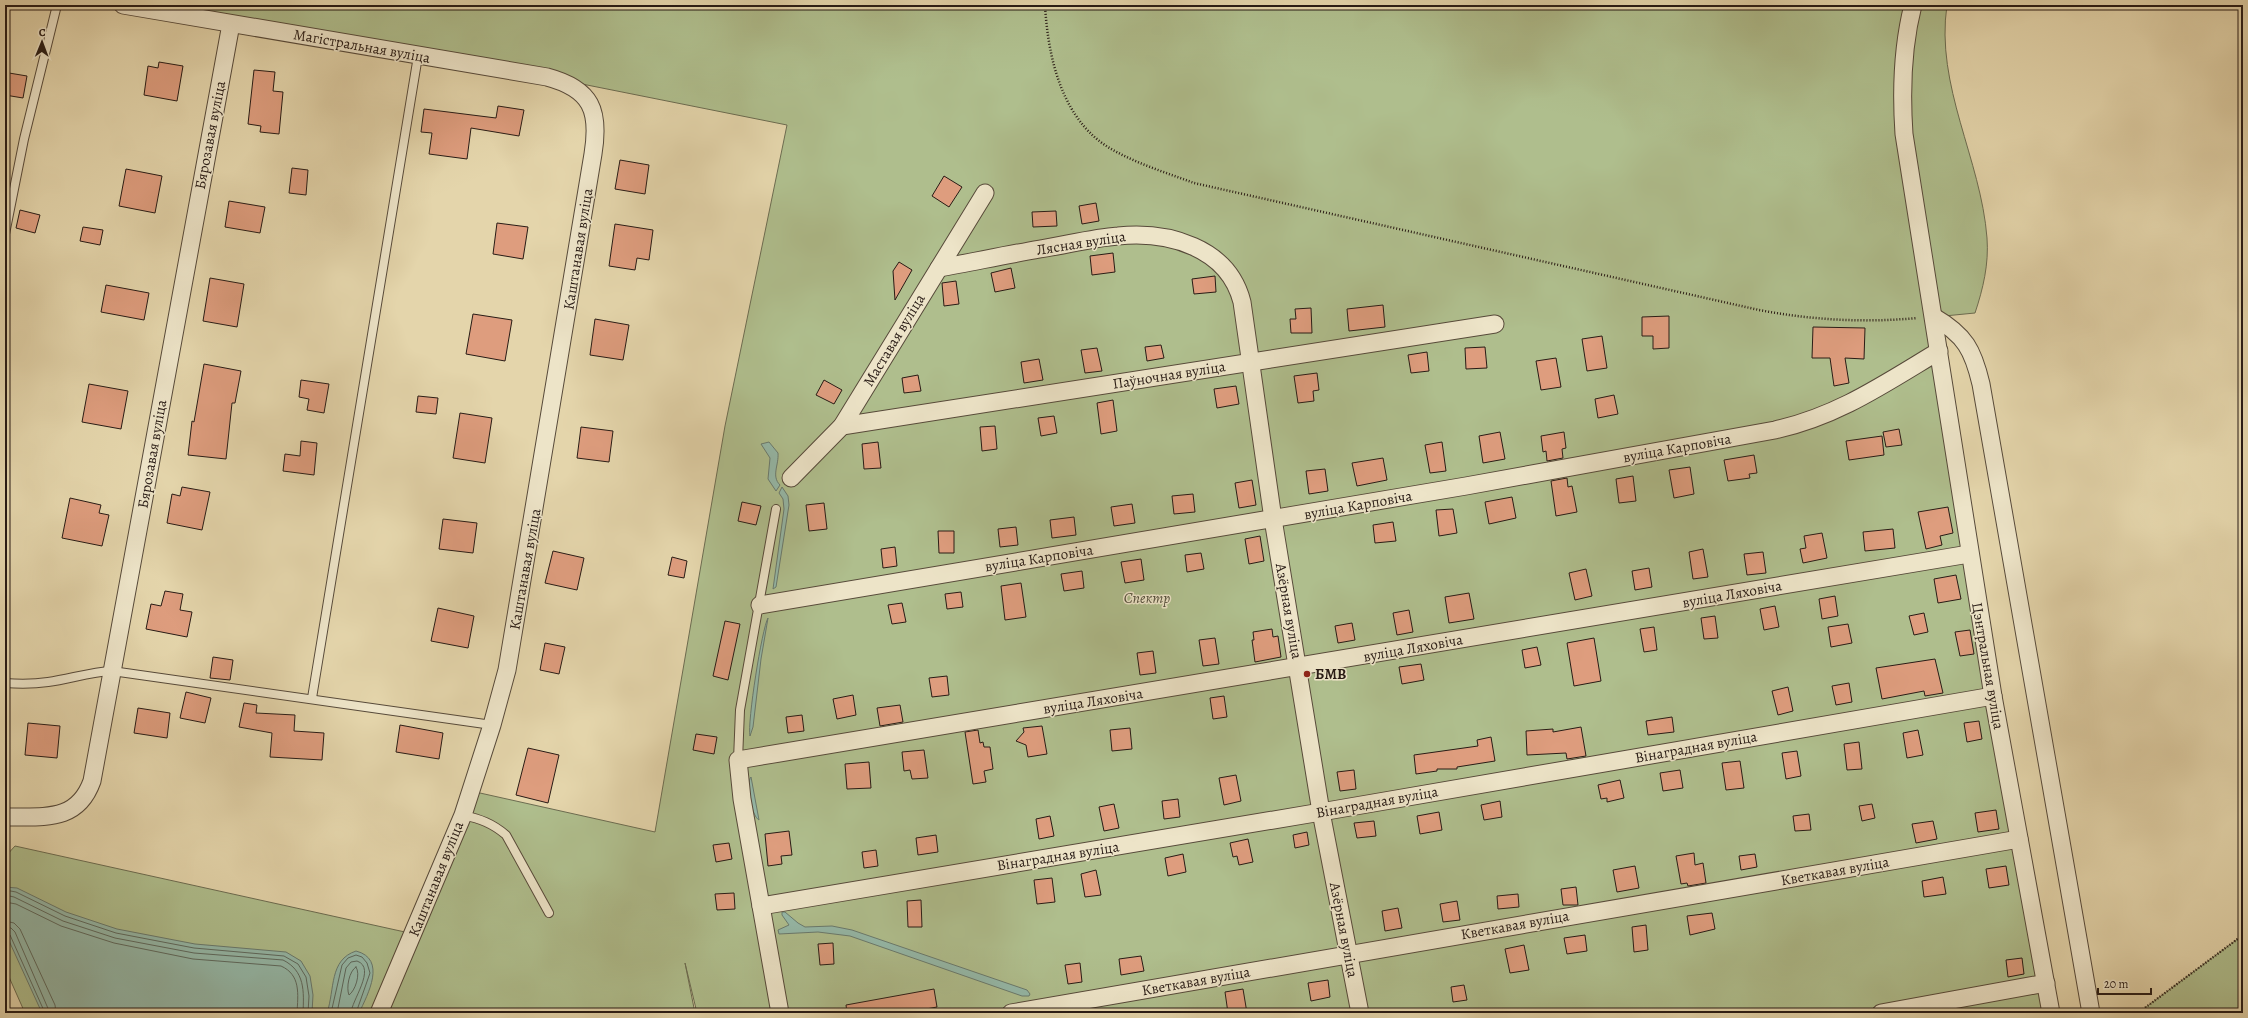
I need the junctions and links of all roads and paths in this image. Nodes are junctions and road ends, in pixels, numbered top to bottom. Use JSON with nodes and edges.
{"nodes":[{"id":1,"x":56,"y":5,"type":"edge"},
{"id":2,"x":124,"y":5,"type":"edge"},
{"id":3,"x":1045,"y":5,"type":"edge"},
{"id":4,"x":1914,"y":5,"type":"edge"},
{"id":5,"x":231,"y":24,"type":"junction"},
{"id":6,"x":418,"y":56,"type":"junction"},
{"id":7,"x":592,"y":106,"type":"joint"},
{"id":8,"x":985,"y":192,"type":"dead end"},
{"id":9,"x":5,"y":234,"type":"edge"},
{"id":10,"x":939,"y":268,"type":"junction"},
{"id":11,"x":1242,"y":302,"type":"joint"},
{"id":12,"x":1934,"y":317,"type":"junction"},
{"id":13,"x":1495,"y":324,"type":"dead end"},
{"id":14,"x":1939,"y":351,"type":"junction"},
{"id":15,"x":1250,"y":362,"type":"junction"},
{"id":16,"x":842,"y":426,"type":"junction"},
{"id":17,"x":790,"y":478,"type":"dead end"},
{"id":18,"x":776,"y":509,"type":"dead end"},
{"id":19,"x":1273,"y":519,"type":"junction"},
{"id":20,"x":1969,"y":554,"type":"junction"},
{"id":21,"x":760,"y":605,"type":"junction"},
{"id":22,"x":1299,"y":667,"type":"junction"},
{"id":23,"x":112,"y":671,"type":"junction"},
{"id":24,"x":5,"y":683,"type":"edge"},
{"id":25,"x":1993,"y":696,"type":"junction"},
{"id":26,"x":312,"y":698,"type":"junction"},
{"id":27,"x":492,"y":725,"type":"junction"},
{"id":28,"x":738,"y":760,"type":"junction"},
{"id":29,"x":1321,"y":812,"type":"junction"},
{"id":30,"x":463,"y":815,"type":"junction"},
{"id":31,"x":5,"y":817,"type":"edge"},
{"id":32,"x":2019,"y":839,"type":"junction"},
{"id":33,"x":761,"y":906,"type":"junction"},
{"id":34,"x":549,"y":913,"type":"dead end"},
{"id":35,"x":2243,"y":935,"type":"edge"},
{"id":36,"x":1349,"y":954,"type":"junction"},
{"id":37,"x":2046,"y":983,"type":"junction"},
{"id":38,"x":379,"y":1013,"type":"edge"},
{"id":39,"x":780,"y":1013,"type":"edge"},
{"id":40,"x":1012,"y":1013,"type":"edge"},
{"id":41,"x":1360,"y":1013,"type":"edge"},
{"id":42,"x":1881,"y":1013,"type":"edge"},
{"id":43,"x":2051,"y":1013,"type":"edge"},
{"id":44,"x":2091,"y":1013,"type":"edge"},
{"id":45,"x":2138,"y":1013,"type":"edge"}],
"edges":[{"from":1,"to":9,"type":"lane"},
{"from":2,"to":5,"type":"street","name":"Магістральная вуліца"},
{"from":3,"to":12,"type":"path"},
{"from":4,"to":12,"type":"street","name":"Цэнтральная вуліца"},
{"from":5,"to":6,"type":"street","name":"Магістральная вуліца"},
{"from":5,"to":23,"type":"street","name":"Бярозавая вуліца"},
{"from":6,"to":7,"type":"street","name":"Магістральная вуліца"},
{"from":6,"to":26,"type":"lane"},
{"from":7,"to":27,"type":"street","name":"Каштанавая вуліца"},
{"from":8,"to":10,"type":"street","name":"Маставая вуліца"},
{"from":10,"to":11,"type":"street","name":"Лясная вуліца"},
{"from":10,"to":16,"type":"street","name":"Маставая вуліца"},
{"from":11,"to":15,"type":"street","name":"Азёрная вуліца"},
{"from":12,"to":14,"type":"street","name":"Цэнтральная вуліца"},
{"from":12,"to":44,"type":"street"},
{"from":13,"to":15,"type":"street","name":"Паўночная вуліца"},
{"from":14,"to":19,"type":"street","name":"вуліца Карповіча"},
{"from":14,"to":20,"type":"street","name":"Цэнтральная вуліца"},
{"from":15,"to":16,"type":"street","name":"Паўночная вуліца"},
{"from":15,"to":19,"type":"street","name":"Азёрная вуліца"},
{"from":16,"to":17,"type":"street","name":"Маставая вуліца"},
{"from":18,"to":21,"type":"lane"},
{"from":19,"to":21,"type":"street","name":"вуліца Карповіча"},
{"from":19,"to":22,"type":"street","name":"Азёрная вуліца"},
{"from":20,"to":22,"type":"street","name":"вуліца Ляховіча"},
{"from":20,"to":25,"type":"street","name":"Цэнтральная вуліца"},
{"from":21,"to":28,"type":"lane"},
{"from":22,"to":28,"type":"street","name":"вуліца Ляховіча"},
{"from":22,"to":29,"type":"street","name":"Азёрная вуліца"},
{"from":23,"to":24,"type":"lane"},
{"from":23,"to":26,"type":"lane"},
{"from":23,"to":31,"type":"street","name":"Бярозавая вуліца"},
{"from":25,"to":29,"type":"street","name":"Вінаградная вуліца"},
{"from":25,"to":32,"type":"street","name":"Цэнтральная вуліца"},
{"from":26,"to":27,"type":"lane"},
{"from":27,"to":30,"type":"street","name":"Каштанавая вуліца"},
{"from":28,"to":33,"type":"street"},
{"from":29,"to":33,"type":"street","name":"Вінаградная вуліца"},
{"from":29,"to":36,"type":"street","name":"Азёрная вуліца"},
{"from":30,"to":34,"type":"lane"},
{"from":30,"to":38,"type":"street","name":"Каштанавая вуліца"},
{"from":32,"to":36,"type":"street","name":"Кветкавая вуліца"},
{"from":32,"to":37,"type":"street","name":"Цэнтральная вуліца"},
{"from":33,"to":39,"type":"street"},
{"from":35,"to":45,"type":"path"},
{"from":36,"to":40,"type":"street","name":"Кветкавая вуліца"},
{"from":36,"to":41,"type":"street","name":"Азёрная вуліца"},
{"from":37,"to":42,"type":"street"},
{"from":37,"to":43,"type":"street","name":"Цэнтральная вуліца"}]}
